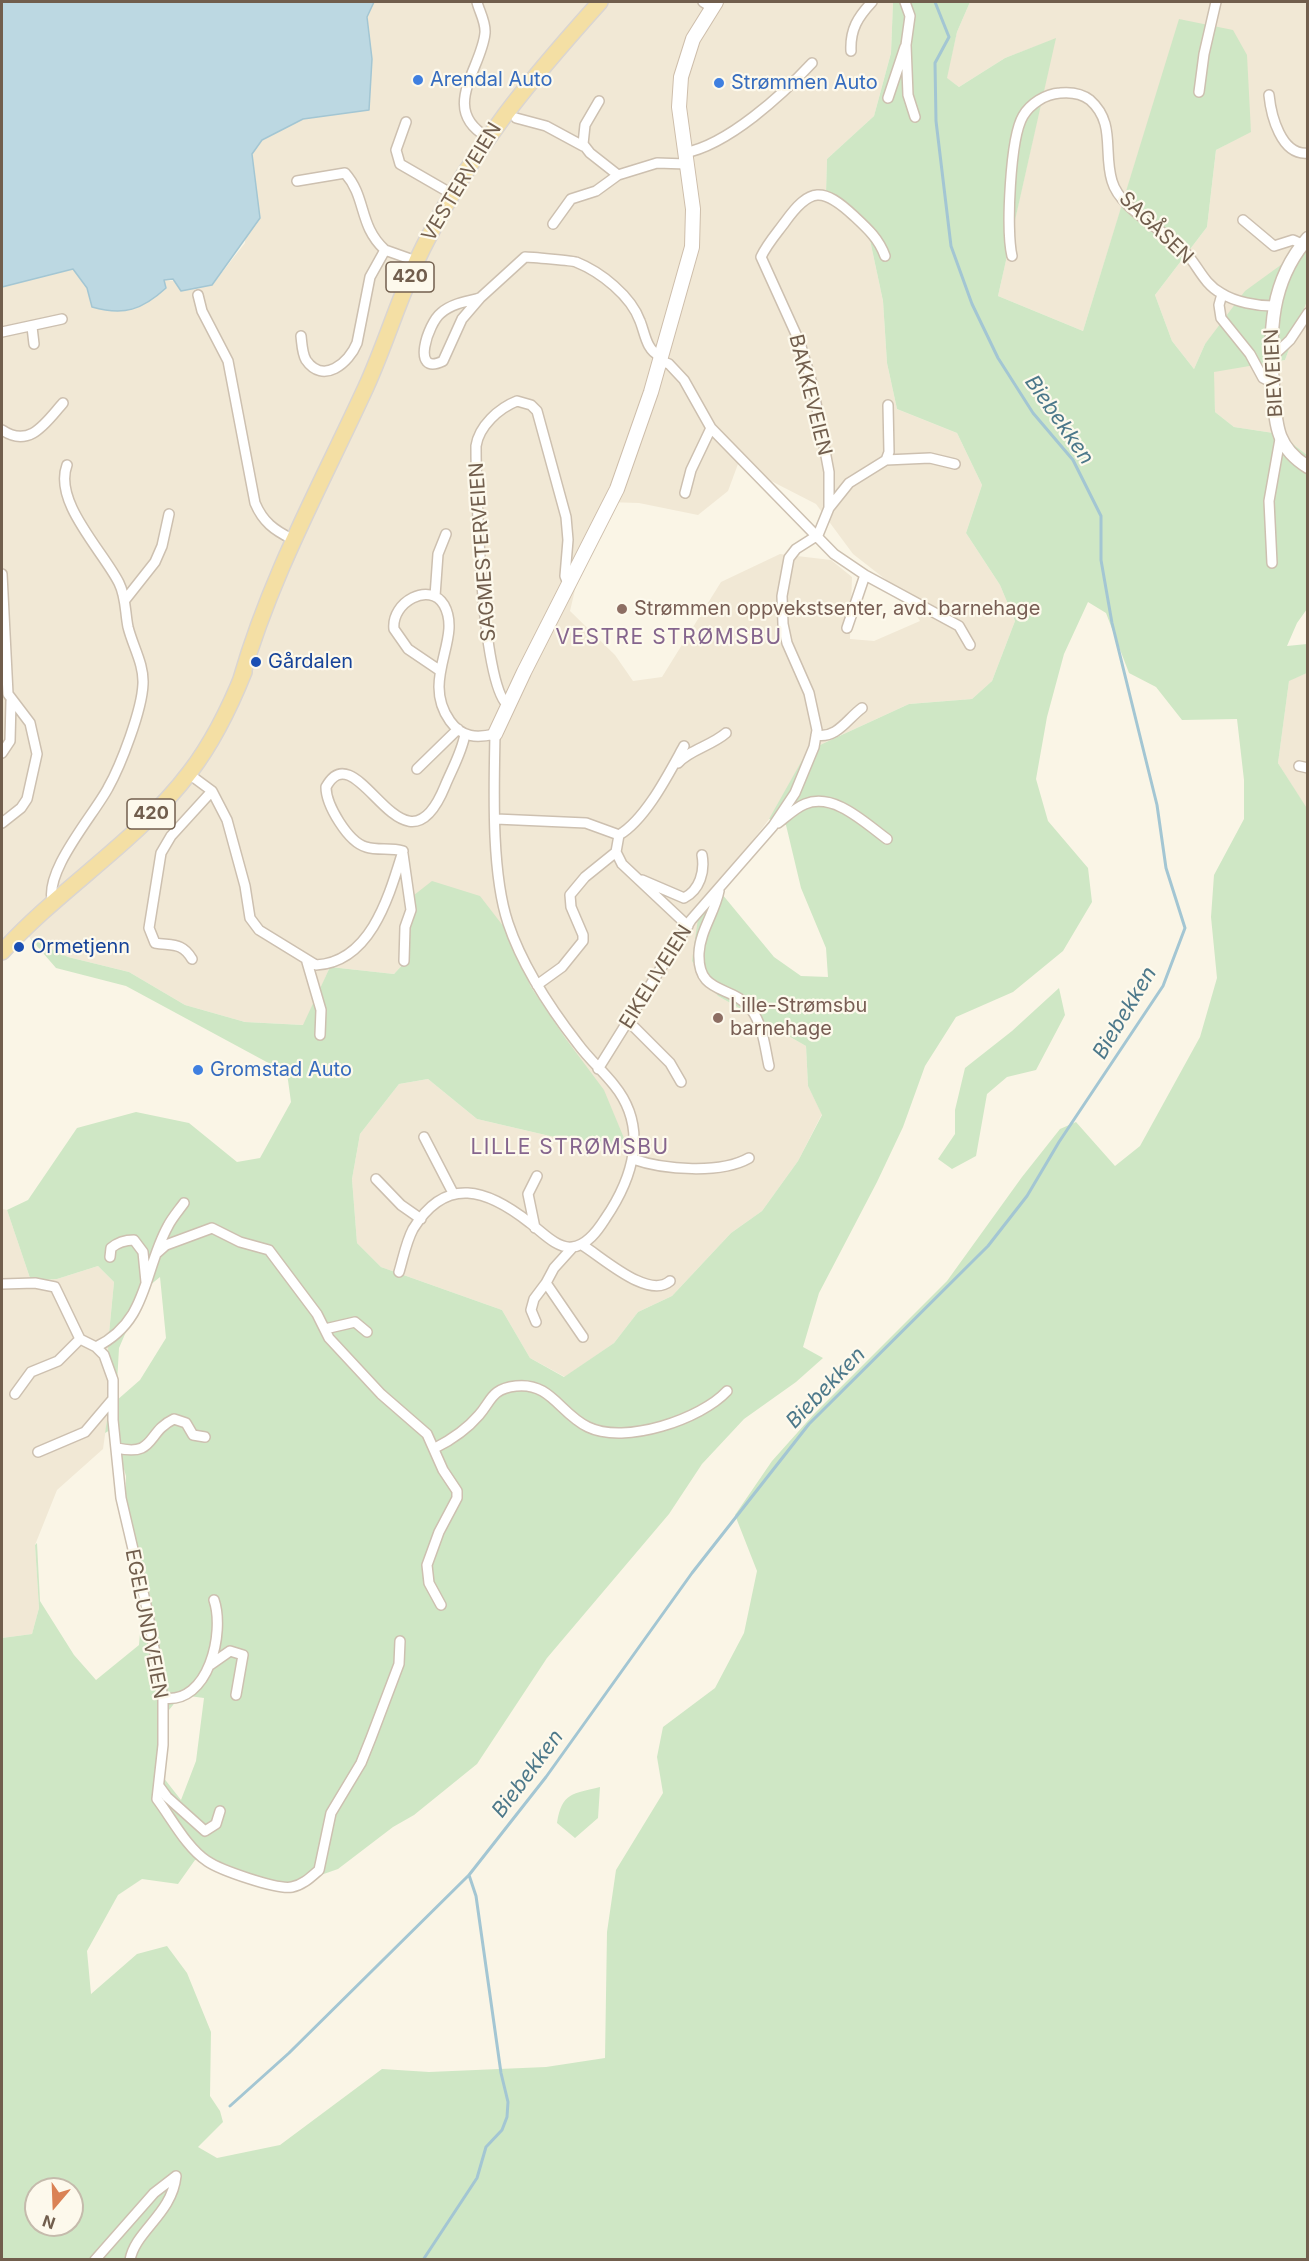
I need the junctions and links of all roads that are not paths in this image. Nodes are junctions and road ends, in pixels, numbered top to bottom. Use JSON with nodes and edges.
{"nodes":[{"id":1,"x":477,"y":2,"type":"edge"},
{"id":2,"x":600,"y":2,"type":"edge"},
{"id":3,"x":872,"y":2,"type":"edge"},
{"id":4,"x":905,"y":2,"type":"edge"},
{"id":5,"x":1216,"y":2,"type":"edge"},
{"id":6,"x":710,"y":3,"type":"edge"},
{"id":7,"x":906,"y":45,"type":"junction"},
{"id":8,"x":851,"y":51,"type":"dead end"},
{"id":9,"x":813,"y":63,"type":"dead end"},
{"id":10,"x":1199,"y":92,"type":"dead end"},
{"id":11,"x":1269,"y":95,"type":"dead end"},
{"id":12,"x":888,"y":98,"type":"dead end"},
{"id":13,"x":599,"y":101,"type":"dead end"},
{"id":14,"x":915,"y":117,"type":"dead end"},
{"id":15,"x":516,"y":118,"type":"dead end"},
{"id":16,"x":406,"y":122,"type":"dead end"},
{"id":17,"x":487,"y":136,"type":"junction"},
{"id":18,"x":584,"y":146,"type":"junction"},
{"id":19,"x":1308,"y":153,"type":"edge"},
{"id":20,"x":685,"y":158,"type":"junction"},
{"id":21,"x":618,"y":175,"type":"junction"},
{"id":22,"x":297,"y":181,"type":"dead end"},
{"id":23,"x":452,"y":194,"type":"junction"},
{"id":24,"x":1243,"y":220,"type":"dead end"},
{"id":25,"x":553,"y":224,"type":"dead end"},
{"id":26,"x":1305,"y":241,"type":"edge"},
{"id":27,"x":385,"y":250,"type":"junction"},
{"id":28,"x":885,"y":256,"type":"dead end"},
{"id":29,"x":1012,"y":256,"type":"dead end"},
{"id":30,"x":416,"y":261,"type":"junction"},
{"id":31,"x":1204,"y":279,"type":"joint"},
{"id":32,"x":1222,"y":294,"type":"junction"},
{"id":33,"x":198,"y":295,"type":"dead end"},
{"id":34,"x":480,"y":298,"type":"junction"},
{"id":35,"x":1273,"y":306,"type":"junction"},
{"id":36,"x":1308,"y":313,"type":"edge"},
{"id":37,"x":62,"y":319,"type":"dead end"},
{"id":38,"x":32,"y":327,"type":"junction"},
{"id":39,"x":2,"y":332,"type":"edge"},
{"id":40,"x":301,"y":336,"type":"dead end"},
{"id":41,"x":34,"y":344,"type":"dead end"},
{"id":42,"x":659,"y":358,"type":"junction"},
{"id":43,"x":1271,"y":358,"type":"junction"},
{"id":44,"x":1273,"y":383,"type":"junction"},
{"id":45,"x":63,"y":403,"type":"dead end"},
{"id":46,"x":888,"y":405,"type":"dead end"},
{"id":47,"x":711,"y":428,"type":"junction"},
{"id":48,"x":2,"y":430,"type":"edge"},
{"id":49,"x":1280,"y":439,"type":"junction"},
{"id":50,"x":886,"y":460,"type":"junction"},
{"id":51,"x":955,"y":464,"type":"dead end"},
{"id":52,"x":67,"y":465,"type":"dead end"},
{"id":53,"x":1308,"y":467,"type":"edge"},
{"id":54,"x":685,"y":493,"type":"dead end"},
{"id":55,"x":829,"y":508,"type":"junction"},
{"id":56,"x":169,"y":514,"type":"dead end"},
{"id":57,"x":446,"y":534,"type":"dead end"},
{"id":58,"x":815,"y":536,"type":"junction"},
{"id":59,"x":292,"y":539,"type":"junction"},
{"id":60,"x":1272,"y":563,"type":"dead end"},
{"id":61,"x":2,"y":574,"type":"edge"},
{"id":62,"x":865,"y":575,"type":"junction"},
{"id":63,"x":568,"y":586,"type":"junction"},
{"id":64,"x":435,"y":596,"type":"junction"},
{"id":65,"x":124,"y":600,"type":"junction"},
{"id":66,"x":847,"y":628,"type":"dead end"},
{"id":67,"x":970,"y":645,"type":"dead end"},
{"id":68,"x":439,"y":670,"type":"junction"},
{"id":69,"x":11,"y":701,"type":"junction"},
{"id":70,"x":508,"y":705,"type":"junction"},
{"id":71,"x":862,"y":708,"type":"dead end"},
{"id":72,"x":461,"y":732,"type":"junction"},
{"id":73,"x":726,"y":733,"type":"dead end"},
{"id":74,"x":495,"y":734,"type":"junction"},
{"id":75,"x":816,"y":735,"type":"junction"},
{"id":76,"x":684,"y":747,"type":"dead end"},
{"id":77,"x":2,"y":753,"type":"edge"},
{"id":78,"x":417,"y":769,"type":"dead end"},
{"id":79,"x":670,"y":771,"type":"junction"},
{"id":80,"x":189,"y":774,"type":"junction"},
{"id":81,"x":212,"y":791,"type":"junction"},
{"id":82,"x":496,"y":819,"type":"junction"},
{"id":83,"x":2,"y":823,"type":"edge"},
{"id":84,"x":773,"y":826,"type":"junction"},
{"id":85,"x":619,"y":835,"type":"junction"},
{"id":86,"x":887,"y":839,"type":"dead end"},
{"id":87,"x":403,"y":851,"type":"junction"},
{"id":88,"x":616,"y":852,"type":"junction"},
{"id":89,"x":702,"y":855,"type":"dead end"},
{"id":90,"x":629,"y":873,"type":"junction"},
{"id":91,"x":719,"y":889,"type":"junction"},
{"id":92,"x":53,"y":904,"type":"junction"},
{"id":93,"x":688,"y":926,"type":"junction"},
{"id":94,"x":3,"y":950,"type":"edge"},
{"id":95,"x":192,"y":959,"type":"dead end"},
{"id":96,"x":404,"y":961,"type":"dead end"},
{"id":97,"x":307,"y":962,"type":"junction"},
{"id":98,"x":537,"y":985,"type":"junction"},
{"id":99,"x":629,"y":1022,"type":"junction"},
{"id":100,"x":320,"y":1035,"type":"dead end"},
{"id":101,"x":769,"y":1066,"type":"dead end"},
{"id":102,"x":598,"y":1069,"type":"junction"},
{"id":103,"x":681,"y":1082,"type":"dead end"},
{"id":104,"x":424,"y":1137,"type":"dead end"},
{"id":105,"x":749,"y":1158,"type":"dead end"},
{"id":106,"x":633,"y":1159,"type":"junction"},
{"id":107,"x":537,"y":1176,"type":"dead end"},
{"id":108,"x":376,"y":1179,"type":"dead end"},
{"id":109,"x":453,"y":1193,"type":"junction"},
{"id":110,"x":184,"y":1203,"type":"dead end"},
{"id":111,"x":421,"y":1219,"type":"junction"},
{"id":112,"x":535,"y":1228,"type":"junction"},
{"id":113,"x":578,"y":1246,"type":"junction"},
{"id":114,"x":157,"y":1253,"type":"junction"},
{"id":115,"x":110,"y":1257,"type":"dead end"},
{"id":116,"x":399,"y":1272,"type":"dead end"},
{"id":117,"x":670,"y":1281,"type":"dead end"},
{"id":118,"x":546,"y":1283,"type":"junction"},
{"id":119,"x":2,"y":1284,"type":"edge"},
{"id":120,"x":147,"y":1285,"type":"junction"},
{"id":121,"x":536,"y":1322,"type":"dead end"},
{"id":122,"x":325,"y":1329,"type":"junction"},
{"id":123,"x":367,"y":1332,"type":"dead end"},
{"id":124,"x":583,"y":1337,"type":"dead end"},
{"id":125,"x":80,"y":1339,"type":"junction"},
{"id":126,"x":96,"y":1347,"type":"junction"},
{"id":127,"x":728,"y":1390,"type":"dead end"},
{"id":128,"x":15,"y":1394,"type":"dead end"},
{"id":129,"x":113,"y":1399,"type":"junction"},
{"id":130,"x":205,"y":1437,"type":"dead end"},
{"id":131,"x":117,"y":1448,"type":"junction"},
{"id":132,"x":435,"y":1449,"type":"junction"},
{"id":133,"x":38,"y":1452,"type":"dead end"},
{"id":134,"x":214,"y":1600,"type":"dead end"},
{"id":135,"x":441,"y":1605,"type":"dead end"},
{"id":136,"x":400,"y":1641,"type":"dead end"},
{"id":137,"x":205,"y":1672,"type":"junction"},
{"id":138,"x":236,"y":1695,"type":"dead end"},
{"id":139,"x":163,"y":1698,"type":"junction"},
{"id":140,"x":159,"y":1786,"type":"junction"},
{"id":141,"x":220,"y":1811,"type":"dead end"},
{"id":142,"x":95,"y":2259,"type":"edge"},
{"id":143,"x":130,"y":2259,"type":"edge"}],
"edges":[{"from":1,"to":17,"type":"street"},
{"from":2,"to":17,"type":"main road","name":"VESTERVEIEN","number":"420"},
{"from":3,"to":8,"type":"street"},
{"from":4,"to":7,"type":"street"},
{"from":5,"to":10,"type":"street"},
{"from":6,"to":20,"type":"main road"},
{"from":7,"to":12,"type":"street"},
{"from":7,"to":14,"type":"street"},
{"from":9,"to":20,"type":"street"},
{"from":11,"to":19,"type":"street"},
{"from":13,"to":18,"type":"street"},
{"from":15,"to":18,"type":"street"},
{"from":16,"to":23,"type":"street"},
{"from":17,"to":23,"type":"main road","name":"VESTERVEIEN","number":"420"},
{"from":18,"to":21,"type":"street"},
{"from":20,"to":21,"type":"street"},
{"from":20,"to":42,"type":"main road"},
{"from":21,"to":25,"type":"street"},
{"from":22,"to":27,"type":"street"},
{"from":23,"to":30,"type":"main road","name":"VESTERVEIEN","number":"420"},
{"from":24,"to":26,"type":"street"},
{"from":26,"to":35,"type":"street","name":"BIEVEIEN"},
{"from":27,"to":30,"type":"street"},
{"from":27,"to":40,"type":"street"},
{"from":28,"to":55,"type":"street","name":"BAKKEVEIEN"},
{"from":29,"to":31,"type":"street","name":"SAGÅSEN"},
{"from":30,"to":59,"type":"main road","name":"VESTERVEIEN","number":"420"},
{"from":31,"to":32,"type":"street","name":"BIEVEIEN"},
{"from":32,"to":35,"type":"street","name":"BIEVEIEN"},
{"from":32,"to":44,"type":"street"},
{"from":33,"to":59,"type":"street"},
{"from":34,"to":34,"type":"street"},
{"from":34,"to":42,"type":"street"},
{"from":35,"to":43,"type":"street","name":"BIEVEIEN"},
{"from":36,"to":43,"type":"street"},
{"from":37,"to":38,"type":"street"},
{"from":38,"to":39,"type":"street"},
{"from":38,"to":41,"type":"street"},
{"from":42,"to":47,"type":"street"},
{"from":42,"to":63,"type":"main road"},
{"from":43,"to":44,"type":"street","name":"BIEVEIEN"},
{"from":44,"to":49,"type":"street","name":"BIEVEIEN"},
{"from":45,"to":48,"type":"street"},
{"from":46,"to":50,"type":"street"},
{"from":47,"to":54,"type":"street"},
{"from":47,"to":58,"type":"street"},
{"from":49,"to":53,"type":"street","name":"BIEVEIEN"},
{"from":49,"to":60,"type":"street","name":"BIEVEIEN"},
{"from":50,"to":51,"type":"street","name":"BAKKEVEIEN"},
{"from":50,"to":55,"type":"street","name":"BAKKEVEIEN"},
{"from":52,"to":65,"type":"street"},
{"from":55,"to":58,"type":"street","name":"BAKKEVEIEN"},
{"from":56,"to":65,"type":"street"},
{"from":57,"to":64,"type":"street"},
{"from":58,"to":62,"type":"street"},
{"from":58,"to":75,"type":"street","name":"EIKELIVEIEN"},
{"from":59,"to":80,"type":"main road","name":"VESTERVEIEN","number":"420"},
{"from":61,"to":69,"type":"street"},
{"from":62,"to":66,"type":"street"},
{"from":62,"to":67,"type":"street"},
{"from":63,"to":70,"type":"main road"},
{"from":63,"to":70,"type":"street","name":"SAGMESTERVEIEN"},
{"from":64,"to":68,"type":"street"},
{"from":64,"to":68,"type":"street"},
{"from":65,"to":92,"type":"street"},
{"from":68,"to":72,"type":"street"},
{"from":69,"to":77,"type":"street"},
{"from":69,"to":83,"type":"street"},
{"from":70,"to":74,"type":"main road"},
{"from":71,"to":75,"type":"street"},
{"from":72,"to":74,"type":"street"},
{"from":72,"to":78,"type":"street"},
{"from":72,"to":87,"type":"street"},
{"from":73,"to":79,"type":"street"},
{"from":74,"to":82,"type":"street"},
{"from":75,"to":84,"type":"street","name":"EIKELIVEIEN"},
{"from":76,"to":79,"type":"street"},
{"from":79,"to":85,"type":"street"},
{"from":80,"to":81,"type":"street"},
{"from":80,"to":92,"type":"main road","name":"VESTERVEIEN","number":"420"},
{"from":81,"to":95,"type":"street"},
{"from":81,"to":97,"type":"street"},
{"from":82,"to":85,"type":"street"},
{"from":82,"to":98,"type":"street"},
{"from":84,"to":86,"type":"street"},
{"from":84,"to":91,"type":"street","name":"EIKELIVEIEN"},
{"from":85,"to":88,"type":"street"},
{"from":87,"to":96,"type":"street"},
{"from":87,"to":97,"type":"street"},
{"from":88,"to":90,"type":"street"},
{"from":88,"to":98,"type":"street"},
{"from":89,"to":90,"type":"street"},
{"from":90,"to":93,"type":"street"},
{"from":91,"to":93,"type":"street","name":"EIKELIVEIEN"},
{"from":91,"to":101,"type":"street","name":"EIKELIVEIEN"},
{"from":92,"to":94,"type":"main road","name":"VESTERVEIEN","number":"420"},
{"from":93,"to":99,"type":"street","name":"EIKELIVEIEN"},
{"from":97,"to":100,"type":"street"},
{"from":98,"to":102,"type":"street"},
{"from":99,"to":102,"type":"street","name":"EIKELIVEIEN"},
{"from":99,"to":103,"type":"street"},
{"from":102,"to":106,"type":"street"},
{"from":104,"to":109,"type":"street"},
{"from":105,"to":106,"type":"street"},
{"from":106,"to":113,"type":"street"},
{"from":107,"to":112,"type":"street"},
{"from":108,"to":111,"type":"street"},
{"from":109,"to":111,"type":"street"},
{"from":109,"to":112,"type":"street"},
{"from":110,"to":114,"type":"street"},
{"from":111,"to":116,"type":"street"},
{"from":112,"to":113,"type":"street"},
{"from":113,"to":117,"type":"street"},
{"from":113,"to":118,"type":"street"},
{"from":114,"to":120,"type":"street"},
{"from":114,"to":122,"type":"street"},
{"from":115,"to":120,"type":"street"},
{"from":118,"to":121,"type":"street"},
{"from":118,"to":124,"type":"street"},
{"from":119,"to":125,"type":"street"},
{"from":120,"to":126,"type":"street"},
{"from":122,"to":123,"type":"street"},
{"from":122,"to":132,"type":"street"},
{"from":125,"to":126,"type":"street"},
{"from":125,"to":128,"type":"street"},
{"from":126,"to":129,"type":"street","name":"EGELUNDVEIEN"},
{"from":127,"to":132,"type":"street"},
{"from":129,"to":131,"type":"street","name":"EGELUNDVEIEN"},
{"from":129,"to":133,"type":"street"},
{"from":130,"to":131,"type":"street"},
{"from":131,"to":139,"type":"street","name":"EGELUNDVEIEN"},
{"from":132,"to":135,"type":"street"},
{"from":134,"to":137,"type":"street"},
{"from":136,"to":140,"type":"street","name":"EGELUNDVEIEN"},
{"from":137,"to":138,"type":"street"},
{"from":137,"to":139,"type":"street"},
{"from":139,"to":140,"type":"street","name":"EGELUNDVEIEN"},
{"from":140,"to":141,"type":"street"},
{"from":142,"to":143,"type":"street"}]}
